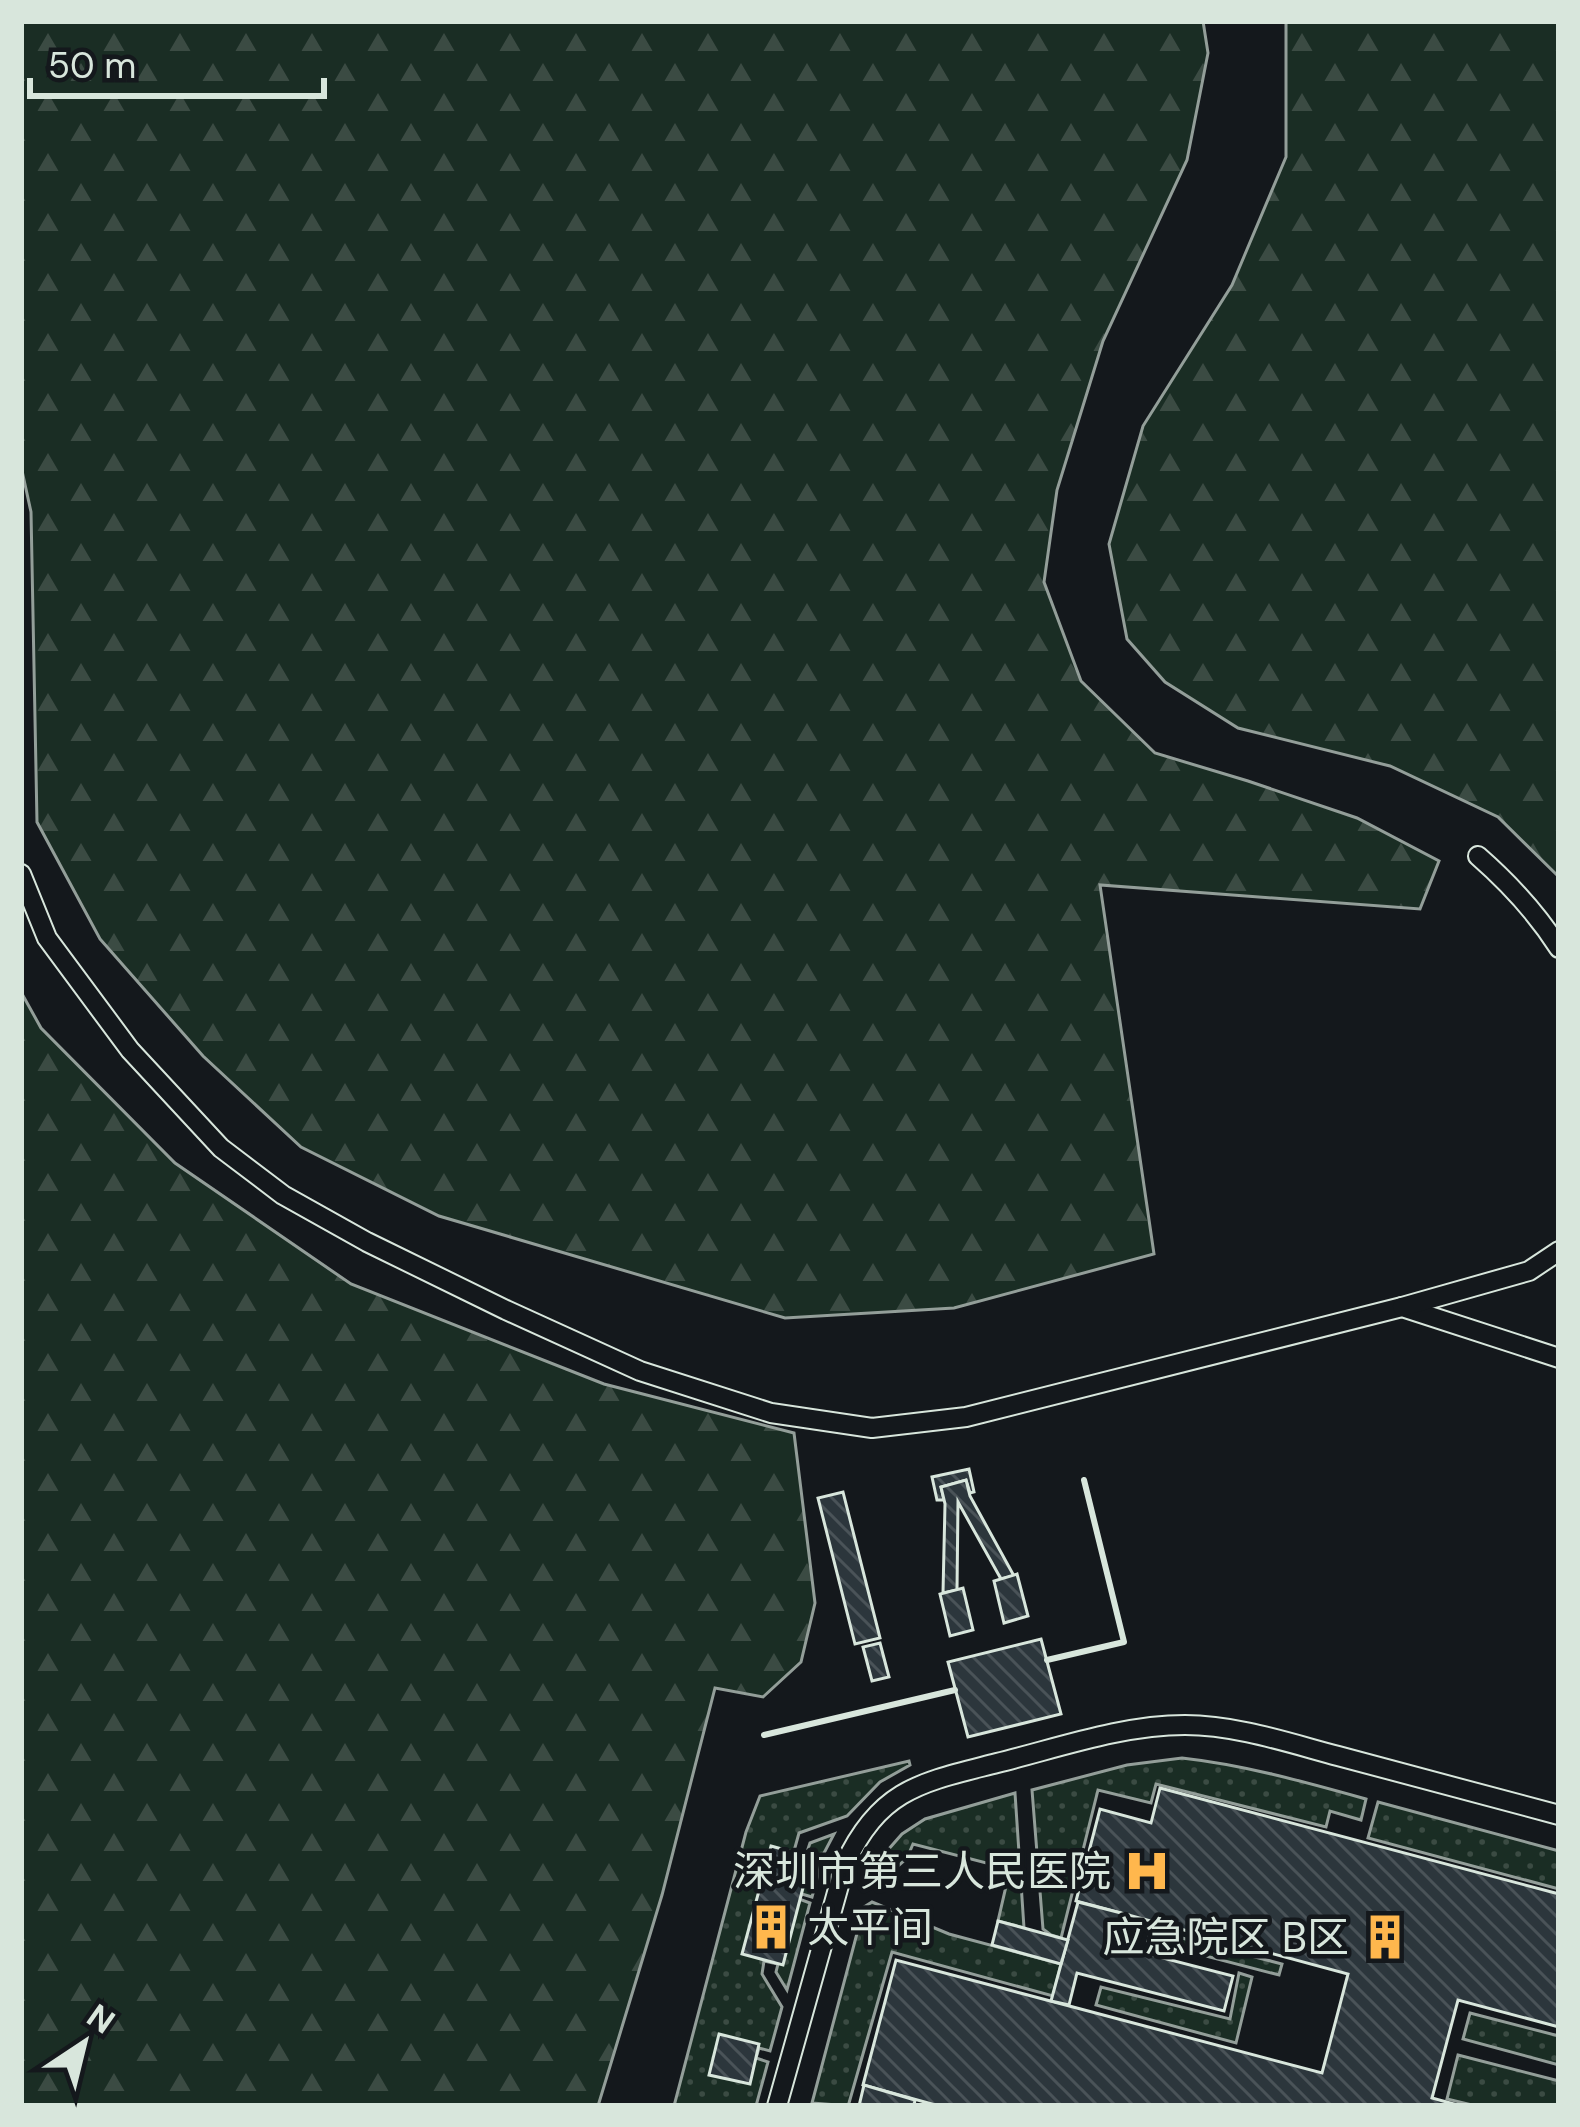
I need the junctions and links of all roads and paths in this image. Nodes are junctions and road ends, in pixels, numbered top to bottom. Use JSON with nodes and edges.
{"nodes":[{"id":1,"x":1478,"y":856,"type":"dead end"},
{"id":2,"x":21,"y":874,"type":"edge"},
{"id":3,"x":1559,"y":948,"type":"edge"},
{"id":4,"x":1559,"y":1251,"type":"edge"},
{"id":5,"x":1402,"y":1307,"type":"junction"},
{"id":6,"x":1559,"y":1358,"type":"edge"},
{"id":7,"x":1559,"y":1815,"type":"edge"},
{"id":8,"x":777,"y":2106,"type":"edge"}],
"edges":[{"from":1,"to":3,"type":"lane"},
{"from":2,"to":5,"type":"lane"},
{"from":4,"to":5,"type":"lane"},
{"from":5,"to":6,"type":"lane"},
{"from":7,"to":8,"type":"lane"}]}
